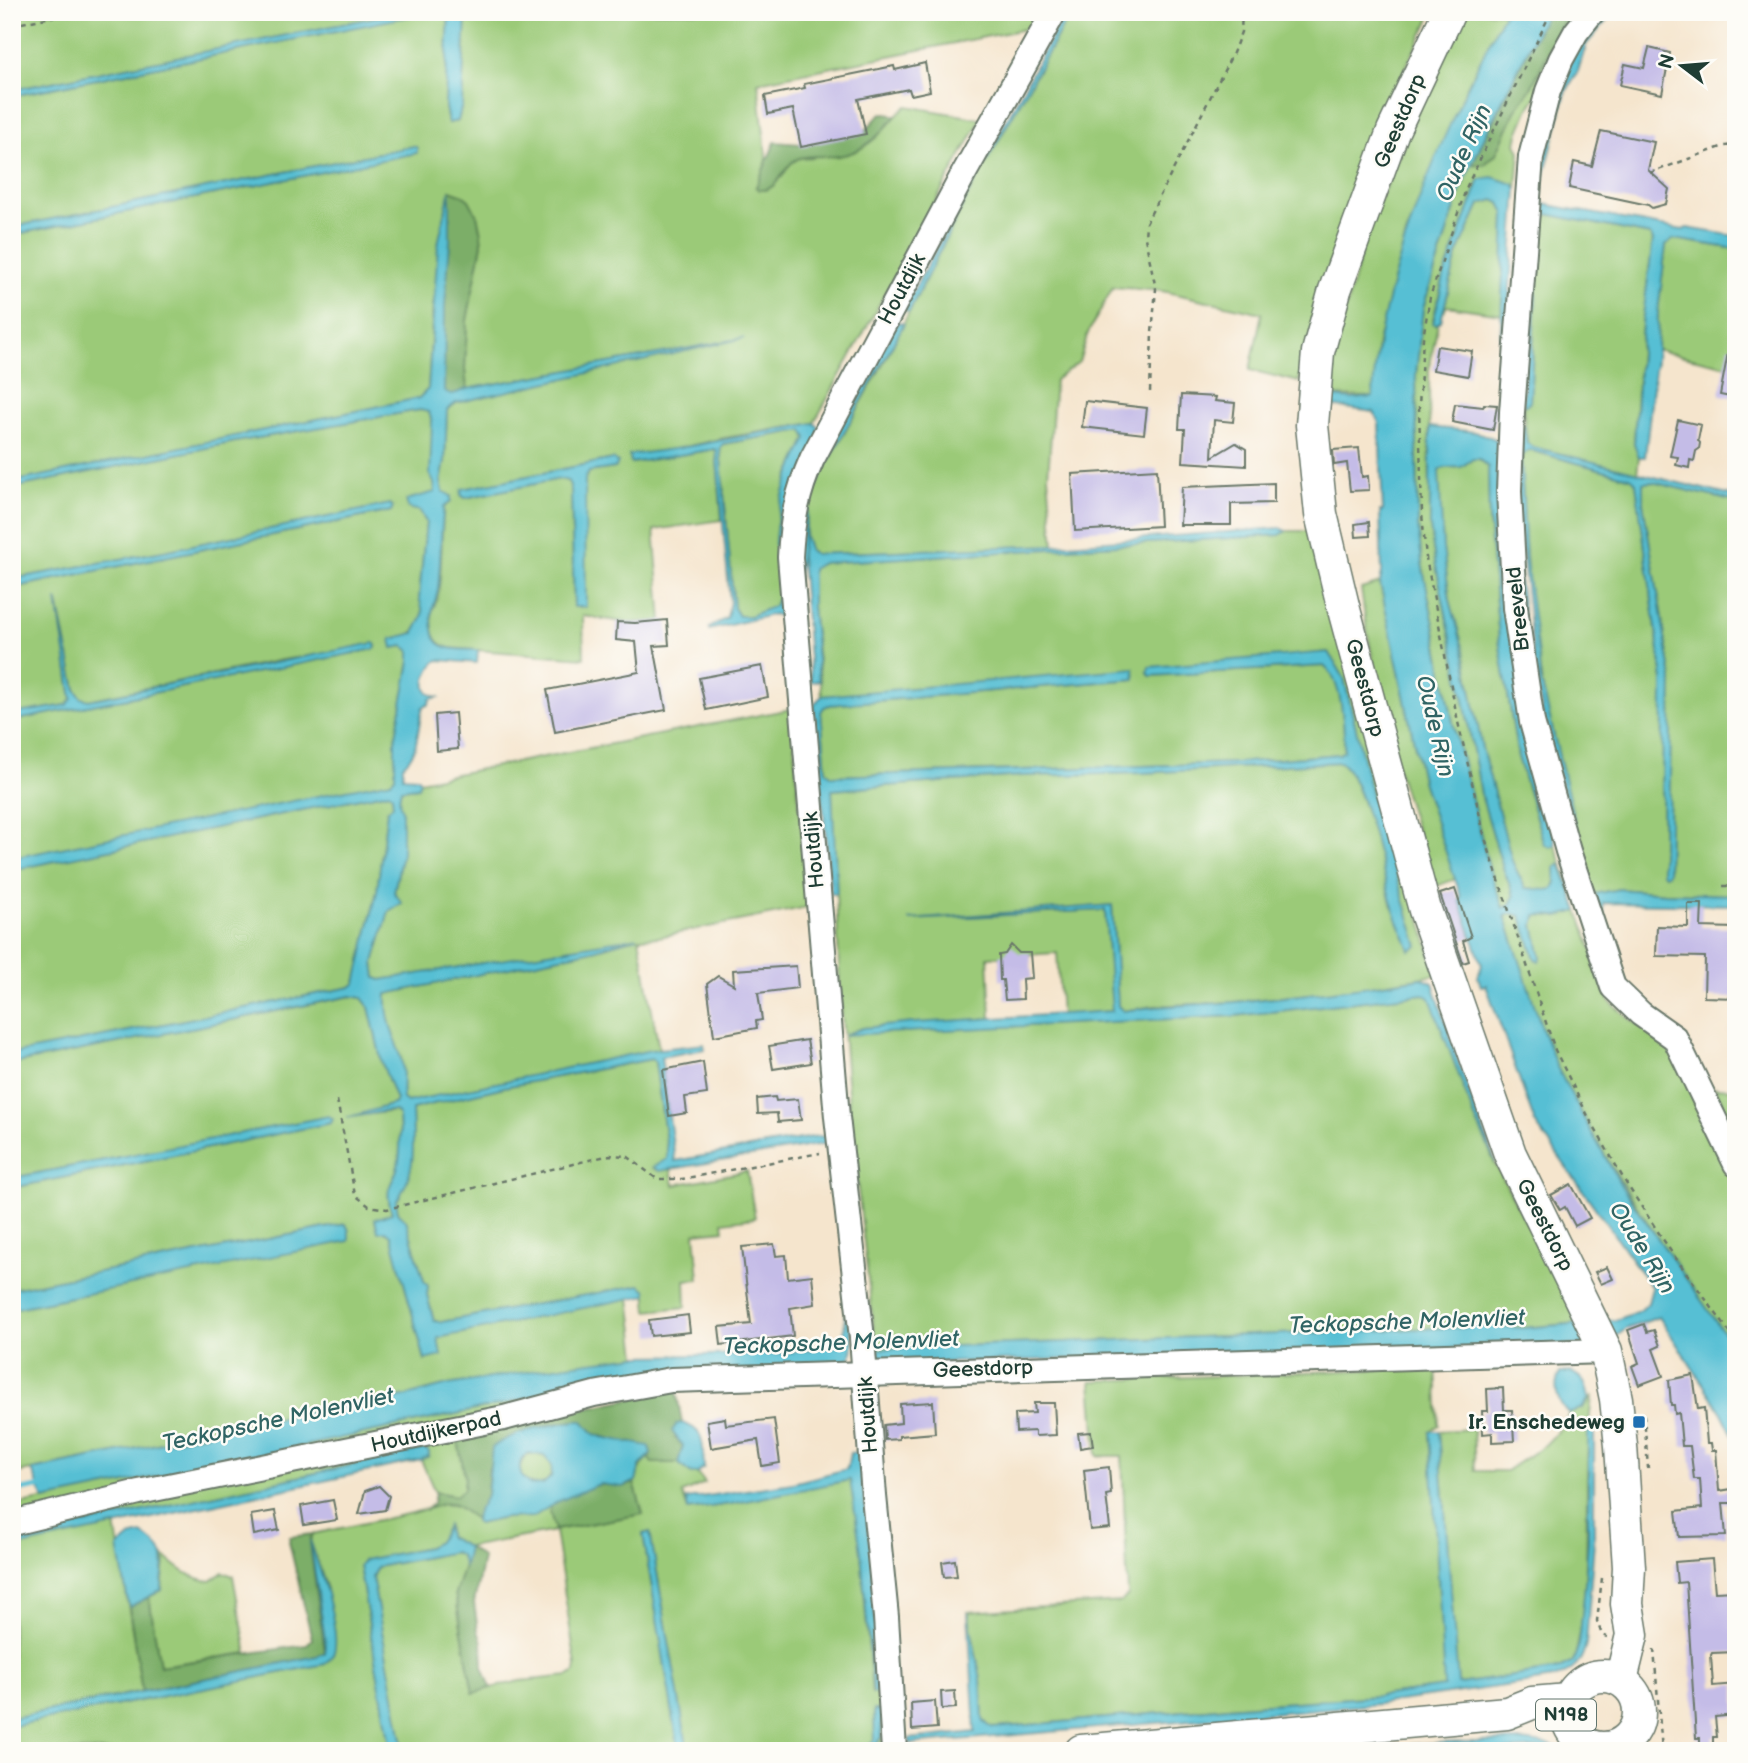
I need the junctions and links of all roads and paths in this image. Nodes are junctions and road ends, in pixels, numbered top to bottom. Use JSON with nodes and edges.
{"nodes":[{"id":1,"x":75,"y":12,"type":"edge"},
{"id":2,"x":1054,"y":12,"type":"edge"},
{"id":3,"x":1242,"y":12,"type":"edge"},
{"id":4,"x":1450,"y":12,"type":"edge"},
{"id":5,"x":1551,"y":12,"type":"edge"},
{"id":6,"x":1592,"y":12,"type":"edge"},
{"id":7,"x":12,"y":25,"type":"edge"},
{"id":8,"x":1736,"y":145,"type":"edge"},
{"id":9,"x":1650,"y":173,"type":"dead end"},
{"id":10,"x":1150,"y":392,"type":"dead end"},
{"id":11,"x":1723,"y":886,"type":"dead end"},
{"id":12,"x":1736,"y":886,"type":"edge"},
{"id":13,"x":337,"y":1100,"type":"dead end"},
{"id":14,"x":841,"y":1149,"type":"junction"},
{"id":15,"x":1736,"y":1164,"type":"edge"},
{"id":16,"x":1736,"y":1341,"type":"edge"},
{"id":17,"x":1604,"y":1347,"type":"junction"},
{"id":18,"x":863,"y":1358,"type":"junction"},
{"id":19,"x":12,"y":1523,"type":"edge"},
{"id":20,"x":1654,"y":1648,"type":"dead end"},
{"id":21,"x":1611,"y":1678,"type":"junction"},
{"id":22,"x":1567,"y":1710,"type":"junction"},
{"id":23,"x":1618,"y":1747,"type":"edge"},
{"id":24,"x":894,"y":1751,"type":"edge"},
{"id":25,"x":1081,"y":1751,"type":"edge"},
{"id":26,"x":1662,"y":1751,"type":"edge"}],
"edges":[{"from":1,"to":7,"type":"path"},
{"from":2,"to":14,"type":"street","name":"Houtdijk"},
{"from":3,"to":10,"type":"path"},
{"from":4,"to":17,"type":"main road","name":"Geestdorp","number":"N198"},
{"from":5,"to":16,"type":"path"},
{"from":6,"to":15,"type":"street","name":"Breeveld"},
{"from":8,"to":9,"type":"path"},
{"from":11,"to":12,"type":"path"},
{"from":13,"to":14,"type":"path"},
{"from":14,"to":18,"type":"street","name":"Houtdijk"},
{"from":17,"to":18,"type":"street","name":"Geestdorp"},
{"from":17,"to":21,"type":"main road","name":"Geestdorp","number":"N198"},
{"from":18,"to":19,"type":"street","name":"Houtdijkerpad"},
{"from":18,"to":24,"type":"street","name":"Houtdijk"},
{"from":20,"to":26,"type":"path"},
{"from":21,"to":22,"type":"main road","number":"N198"},
{"from":21,"to":23,"type":"main road","number":"N198"},
{"from":22,"to":23,"type":"main road","number":"N198"},
{"from":22,"to":25,"type":"main road"}]}
